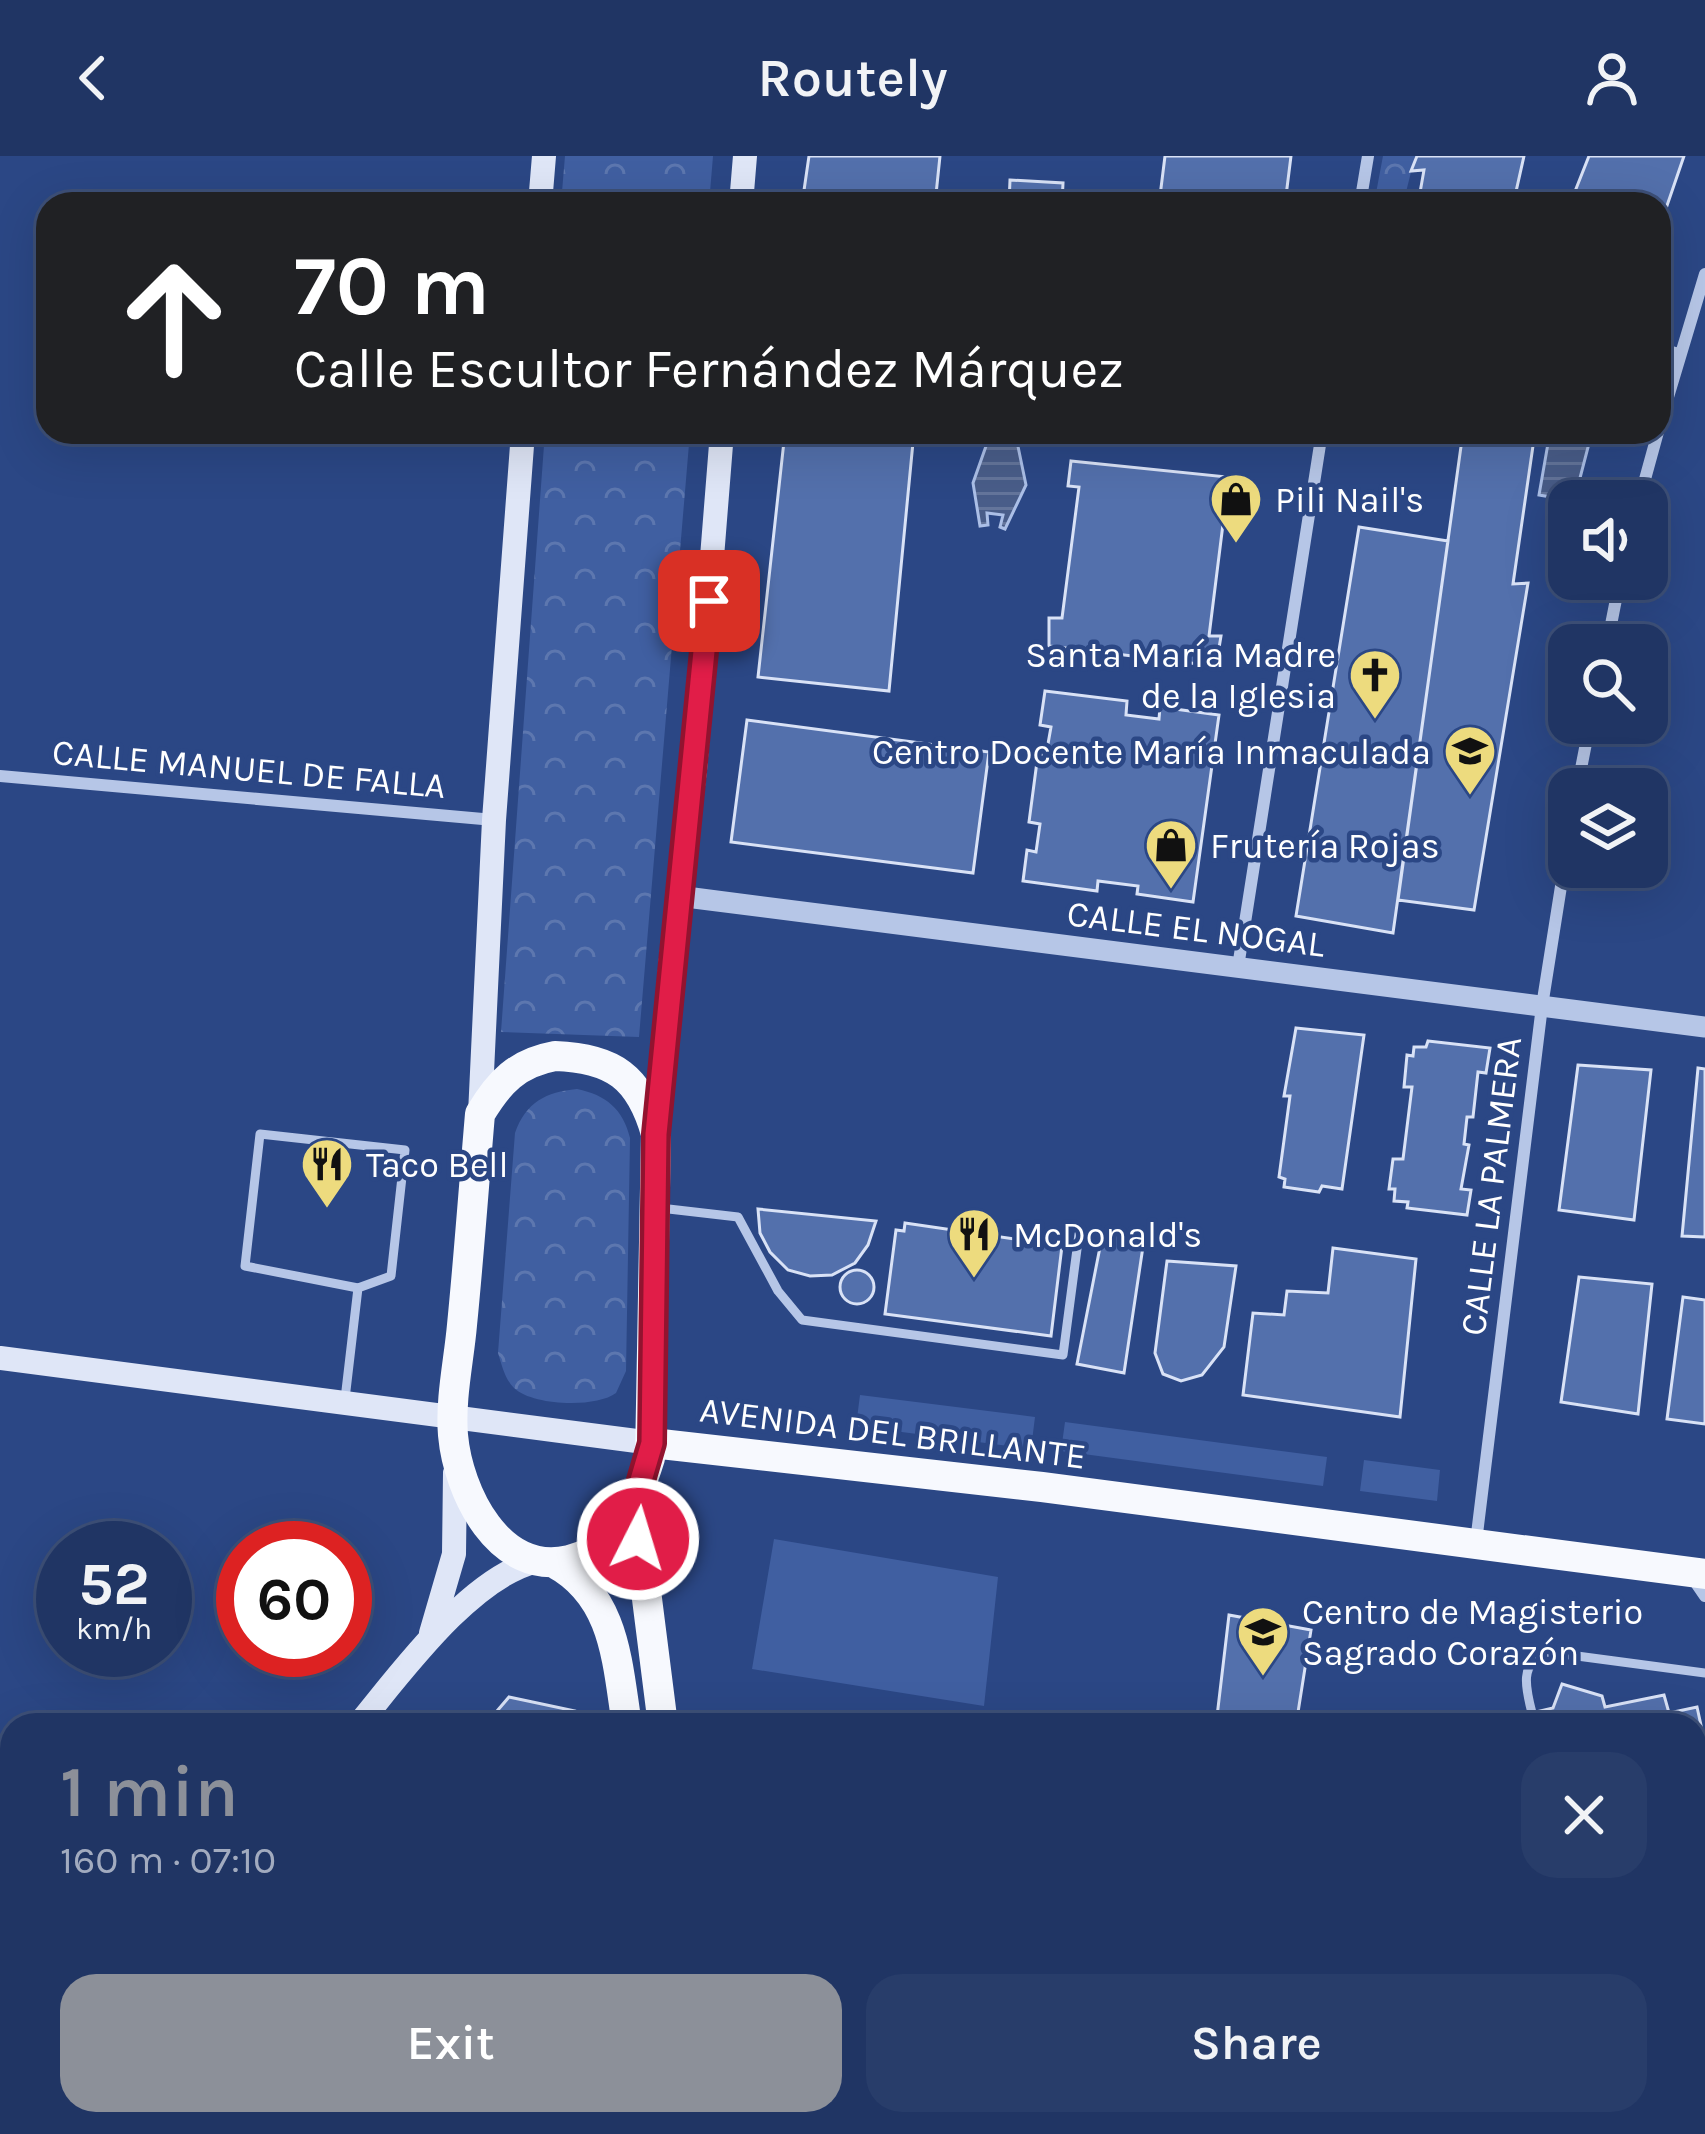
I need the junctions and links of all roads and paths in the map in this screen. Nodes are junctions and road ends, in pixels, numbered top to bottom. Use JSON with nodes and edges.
{"nodes":[{"id":1,"x":544,"y":156,"type":"edge"},
{"id":2,"x":745,"y":156,"type":"edge"},
{"id":3,"x":1368,"y":156,"type":"edge"},
{"id":4,"x":541,"y":192,"type":"edge"},
{"id":5,"x":742,"y":192,"type":"edge"},
{"id":6,"x":1362,"y":192,"type":"edge"},
{"id":7,"x":1705,"y":274,"type":"edge"},
{"id":8,"x":1671,"y":351,"type":"edge"},
{"id":9,"x":1678,"y":354,"type":"junction"},
{"id":10,"x":1671,"y":380,"type":"edge"},
{"id":11,"x":523,"y":444,"type":"edge"},
{"id":12,"x":721,"y":444,"type":"edge"},
{"id":13,"x":1320,"y":444,"type":"edge"},
{"id":14,"x":1654,"y":444,"type":"edge"},
{"id":15,"x":1645,"y":480,"type":"edge"},
{"id":16,"x":0,"y":776,"type":"edge"},
{"id":17,"x":494,"y":820,"type":"junction"},
{"id":18,"x":1561,"y":888,"type":"edge"},
{"id":19,"x":678,"y":896,"type":"junction"},
{"id":20,"x":1238,"y":967,"type":"junction"},
{"id":21,"x":1542,"y":1006,"type":"junction"},
{"id":22,"x":1705,"y":1027,"type":"edge"},
{"id":23,"x":480,"y":1114,"type":"junction"},
{"id":24,"x":656,"y":1134,"type":"junction"},
{"id":25,"x":655,"y":1208,"type":"junction"},
{"id":26,"x":1079,"y":1234,"type":"dead end"},
{"id":27,"x":358,"y":1288,"type":"junction"},
{"id":28,"x":0,"y":1358,"type":"edge"},
{"id":29,"x":344,"y":1404,"type":"junction"},
{"id":30,"x":453,"y":1428,"type":"junction"},
{"id":31,"x":652,"y":1443,"type":"junction"},
{"id":32,"x":634,"y":1504,"type":"junction"},
{"id":33,"x":1476,"y":1544,"type":"junction"},
{"id":34,"x":545,"y":1562,"type":"junction"},
{"id":35,"x":1699,"y":1580,"type":"edge"},
{"id":36,"x":427,"y":1640,"type":"junction"},
{"id":37,"x":1705,"y":1673,"type":"edge"},
{"id":38,"x":368,"y":1713,"type":"edge"},
{"id":39,"x":625,"y":1713,"type":"edge"},
{"id":40,"x":662,"y":1713,"type":"edge"},
{"id":41,"x":1532,"y":1713,"type":"edge"}],
"edges":[{"from":1,"to":4,"type":"main road"},
{"from":2,"to":5,"type":"main road"},
{"from":3,"to":6,"type":"street"},
{"from":7,"to":9,"type":"street"},
{"from":8,"to":9,"type":"street"},
{"from":9,"to":10,"type":"street"},
{"from":11,"to":17,"type":"main road"},
{"from":12,"to":19,"type":"main road"},
{"from":13,"to":20,"type":"street"},
{"from":14,"to":15,"type":"street"},
{"from":16,"to":17,"type":"street","name":"CALLE MANUEL DE FALLA"},
{"from":17,"to":23,"type":"main road"},
{"from":18,"to":21,"type":"street","name":"CALLE LA PALMERA"},
{"from":19,"to":20,"type":"street","name":"CALLE EL NOGAL"},
{"from":19,"to":24,"type":"main road"},
{"from":20,"to":21,"type":"street","name":"CALLE EL NOGAL"},
{"from":21,"to":22,"type":"street","name":"CALLE EL NOGAL"},
{"from":21,"to":33,"type":"street","name":"CALLE LA PALMERA"},
{"from":23,"to":24,"type":"main road"},
{"from":23,"to":30,"type":"main road"},
{"from":24,"to":25,"type":"main road"},
{"from":25,"to":26,"type":"lane"},
{"from":25,"to":31,"type":"main road"},
{"from":27,"to":27,"type":"lane"},
{"from":27,"to":29,"type":"lane"},
{"from":28,"to":29,"type":"main road","name":"AVENIDA DEL BRILLANTE"},
{"from":29,"to":30,"type":"main road","name":"AVENIDA DEL BRILLANTE"},
{"from":30,"to":31,"type":"main road","name":"AVENIDA DEL BRILLANTE"},
{"from":30,"to":34,"type":"main road"},
{"from":30,"to":36,"type":"main road"},
{"from":31,"to":32,"type":"main road"},
{"from":31,"to":33,"type":"main road","name":"AVENIDA DEL BRILLANTE"},
{"from":32,"to":34,"type":"main road"},
{"from":32,"to":40,"type":"main road"},
{"from":33,"to":35,"type":"main road","name":"AVENIDA DEL BRILLANTE"},
{"from":34,"to":36,"type":"main road"},
{"from":34,"to":39,"type":"main road"},
{"from":36,"to":38,"type":"main road"},
{"from":37,"to":41,"type":"lane"}]}
